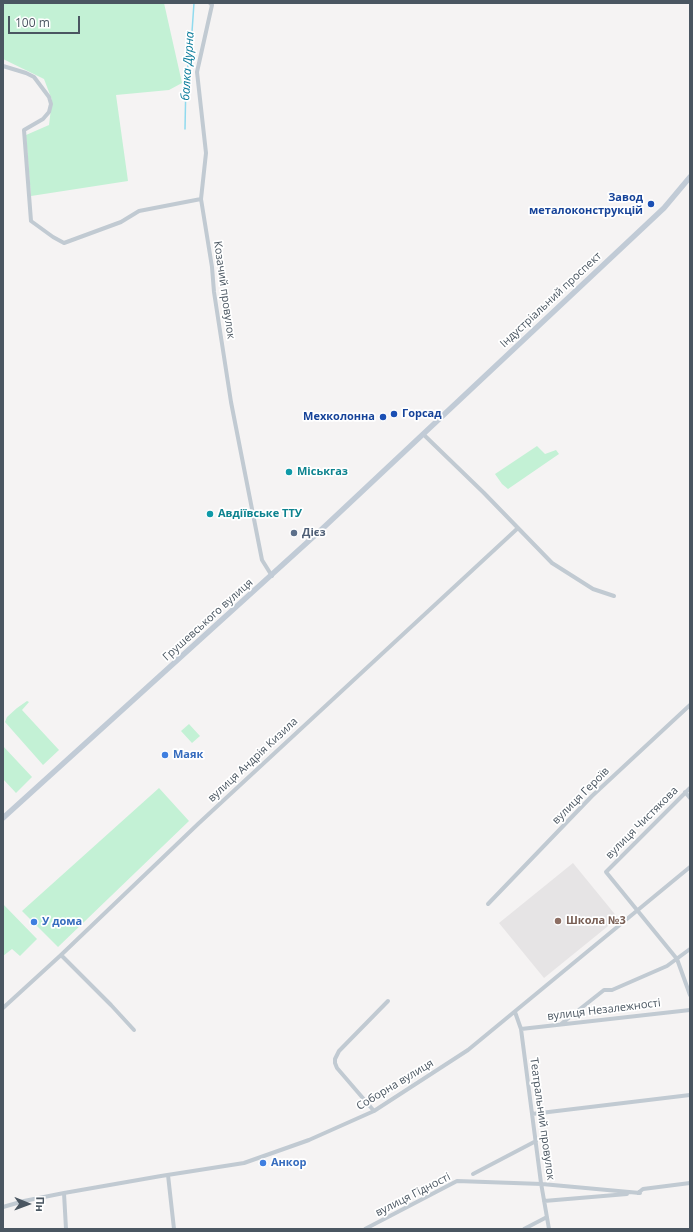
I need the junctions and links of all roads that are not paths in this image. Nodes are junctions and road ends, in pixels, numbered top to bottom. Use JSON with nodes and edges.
{"nodes":[{"id":1,"x":211,"y":4,"type":"edge"},
{"id":2,"x":3,"y":66,"type":"edge"},
{"id":3,"x":690,"y":177,"type":"edge"},
{"id":4,"x":200,"y":199,"type":"junction"},
{"id":5,"x":423,"y":434,"type":"junction"},
{"id":6,"x":518,"y":528,"type":"junction"},
{"id":7,"x":272,"y":576,"type":"junction"},
{"id":8,"x":614,"y":596,"type":"dead end"},
{"id":9,"x":690,"y":705,"type":"edge"},
{"id":10,"x":690,"y":788,"type":"edge"},
{"id":11,"x":685,"y":792,"type":"junction"},
{"id":12,"x":690,"y":798,"type":"edge"},
{"id":13,"x":3,"y":818,"type":"edge"},
{"id":14,"x":690,"y":867,"type":"edge"},
{"id":15,"x":488,"y":904,"type":"dead end"},
{"id":16,"x":637,"y":911,"type":"junction"},
{"id":17,"x":690,"y":949,"type":"edge"},
{"id":18,"x":60,"y":955,"type":"junction"},
{"id":19,"x":677,"y":959,"type":"junction"},
{"id":20,"x":690,"y":995,"type":"edge"},
{"id":21,"x":388,"y":1001,"type":"dead end"},
{"id":22,"x":3,"y":1008,"type":"edge"},
{"id":23,"x":690,"y":1010,"type":"edge"},
{"id":24,"x":515,"y":1012,"type":"junction"},
{"id":25,"x":560,"y":1024,"type":"junction"},
{"id":26,"x":521,"y":1029,"type":"junction"},
{"id":27,"x":134,"y":1030,"type":"dead end"},
{"id":28,"x":690,"y":1095,"type":"edge"},
{"id":29,"x":374,"y":1111,"type":"junction"},
{"id":30,"x":532,"y":1114,"type":"junction"},
{"id":31,"x":536,"y":1141,"type":"junction"},
{"id":32,"x":473,"y":1174,"type":"dead end"},
{"id":33,"x":168,"y":1175,"type":"junction"},
{"id":34,"x":690,"y":1183,"type":"edge"},
{"id":35,"x":542,"y":1184,"type":"junction"},
{"id":36,"x":64,"y":1193,"type":"junction"},
{"id":37,"x":640,"y":1193,"type":"junction"},
{"id":38,"x":544,"y":1201,"type":"junction"},
{"id":39,"x":3,"y":1207,"type":"edge"},
{"id":40,"x":547,"y":1217,"type":"junction"},
{"id":41,"x":66,"y":1229,"type":"edge"},
{"id":42,"x":174,"y":1229,"type":"edge"},
{"id":43,"x":365,"y":1229,"type":"edge"},
{"id":44,"x":524,"y":1229,"type":"edge"},
{"id":45,"x":549,"y":1229,"type":"edge"}],
"edges":[{"from":1,"to":4,"type":"street","name":"Козачий провулок"},
{"from":2,"to":4,"type":"street"},
{"from":3,"to":5,"type":"street","name":"Індустріальний проспект"},
{"from":4,"to":7,"type":"street","name":"Козачий провулок"},
{"from":5,"to":6,"type":"street"},
{"from":5,"to":7,"type":"street","name":"Грушевського вулиця"},
{"from":6,"to":8,"type":"street"},
{"from":6,"to":18,"type":"street","name":"вулиця Андрія Кизила"},
{"from":7,"to":13,"type":"street","name":"Грушевського вулиця"},
{"from":9,"to":15,"type":"street","name":"вулиця Героїв"},
{"from":10,"to":11,"type":"street","name":"вулиця Чистякова"},
{"from":11,"to":12,"type":"street"},
{"from":11,"to":16,"type":"street","name":"вулиця Чистякова"},
{"from":14,"to":16,"type":"street","name":"Соборна вулиця"},
{"from":16,"to":19,"type":"street"},
{"from":16,"to":24,"type":"street","name":"Соборна вулиця"},
{"from":17,"to":19,"type":"street"},
{"from":18,"to":22,"type":"street","name":"вулиця Андрія Кизила"},
{"from":18,"to":27,"type":"street"},
{"from":19,"to":20,"type":"street"},
{"from":19,"to":25,"type":"street"},
{"from":21,"to":29,"type":"street"},
{"from":23,"to":25,"type":"street","name":"вулиця Незалежності"},
{"from":24,"to":26,"type":"street","name":"Театральний провулок"},
{"from":24,"to":29,"type":"street","name":"Соборна вулиця"},
{"from":25,"to":26,"type":"street","name":"вулиця Незалежності"},
{"from":26,"to":30,"type":"street","name":"Театральний провулок"},
{"from":28,"to":30,"type":"street"},
{"from":29,"to":33,"type":"street","name":"Соборна вулиця"},
{"from":30,"to":31,"type":"street","name":"Театральний провулок"},
{"from":31,"to":32,"type":"street"},
{"from":31,"to":35,"type":"street","name":"Театральний провулок"},
{"from":33,"to":36,"type":"street","name":"Соборна вулиця"},
{"from":33,"to":42,"type":"street"},
{"from":34,"to":37,"type":"street"},
{"from":35,"to":37,"type":"street","name":"вулиця Гідності"},
{"from":35,"to":38,"type":"street","name":"Театральний провулок"},
{"from":35,"to":43,"type":"street","name":"вулиця Гідності"},
{"from":36,"to":39,"type":"street","name":"Соборна вулиця"},
{"from":36,"to":41,"type":"street"},
{"from":37,"to":38,"type":"street"},
{"from":38,"to":40,"type":"street","name":"Театральний провулок"},
{"from":40,"to":44,"type":"street"},
{"from":40,"to":45,"type":"street","name":"Театральний провулок"}]}
